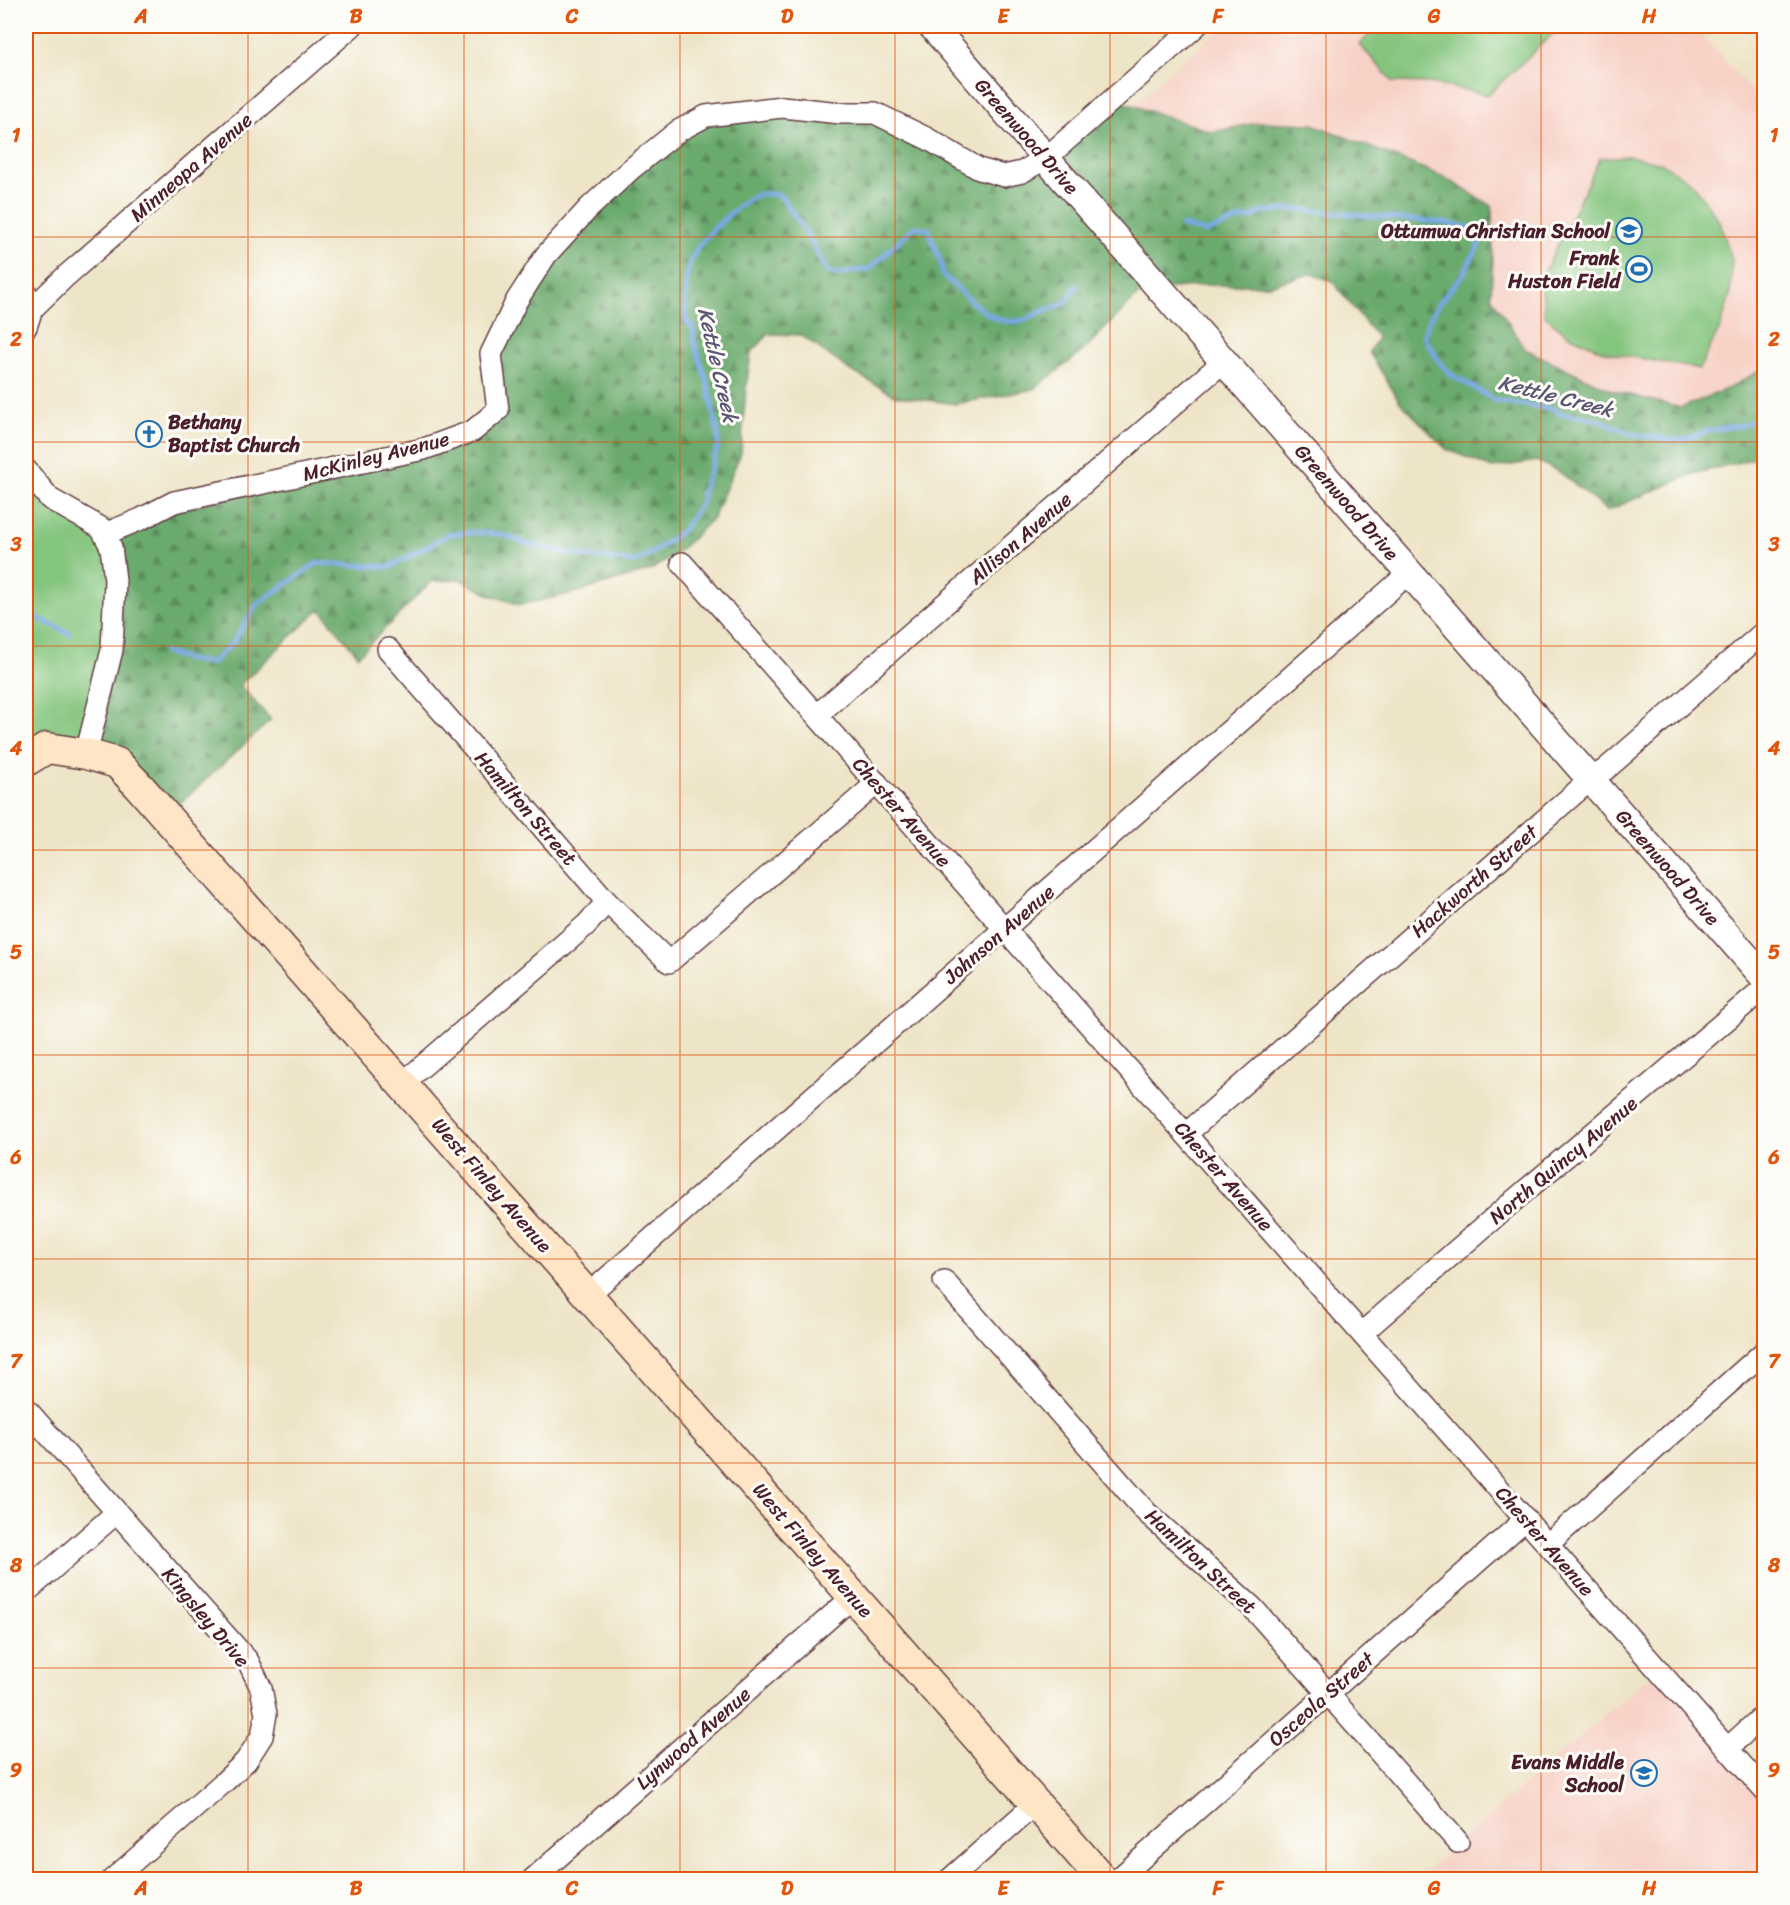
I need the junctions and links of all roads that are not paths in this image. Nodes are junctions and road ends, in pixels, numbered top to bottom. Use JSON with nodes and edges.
{"nodes":[{"id":1,"x":352,"y":26,"type":"edge"},
{"id":2,"x":932,"y":26,"type":"edge"},
{"id":3,"x":1196,"y":26,"type":"edge"},
{"id":4,"x":1046,"y":158,"type":"junction"},
{"id":5,"x":28,"y":310,"type":"edge"},
{"id":6,"x":1224,"y":361,"type":"junction"},
{"id":7,"x":26,"y":470,"type":"edge"},
{"id":8,"x":105,"y":534,"type":"junction"},
{"id":9,"x":682,"y":562,"type":"dead end"},
{"id":10,"x":1409,"y":573,"type":"junction"},
{"id":11,"x":1764,"y":632,"type":"edge"},
{"id":12,"x":388,"y":649,"type":"dead end"},
{"id":13,"x":817,"y":715,"type":"junction"},
{"id":14,"x":86,"y":754,"type":"junction"},
{"id":15,"x":26,"y":761,"type":"edge"},
{"id":16,"x":1591,"y":779,"type":"junction"},
{"id":17,"x":877,"y":783,"type":"junction"},
{"id":18,"x":607,"y":902,"type":"junction"},
{"id":19,"x":1005,"y":928,"type":"junction"},
{"id":20,"x":1764,"y":977,"type":"edge"},
{"id":21,"x":1764,"y":988,"type":"edge"},
{"id":22,"x":403,"y":1083,"type":"junction"},
{"id":23,"x":1186,"y":1134,"type":"junction"},
{"id":24,"x":944,"y":1281,"type":"dead end"},
{"id":25,"x":589,"y":1294,"type":"junction"},
{"id":26,"x":1362,"y":1333,"type":"junction"},
{"id":27,"x":1764,"y":1352,"type":"edge"},
{"id":28,"x":26,"y":1409,"type":"edge"},
{"id":29,"x":116,"y":1513,"type":"junction"},
{"id":30,"x":1526,"y":1519,"type":"junction"},
{"id":31,"x":1548,"y":1545,"type":"junction"},
{"id":32,"x":26,"y":1592,"type":"edge"},
{"id":33,"x":854,"y":1596,"type":"junction"},
{"id":34,"x":1328,"y":1694,"type":"junction"},
{"id":35,"x":1764,"y":1715,"type":"edge"},
{"id":36,"x":1728,"y":1748,"type":"junction"},
{"id":37,"x":1764,"y":1790,"type":"edge"},
{"id":38,"x":1036,"y":1803,"type":"junction"},
{"id":39,"x":1458,"y":1842,"type":"dead end"},
{"id":40,"x":112,"y":1880,"type":"edge"},
{"id":41,"x":532,"y":1880,"type":"edge"},
{"id":42,"x":949,"y":1880,"type":"edge"},
{"id":43,"x":1103,"y":1880,"type":"edge"},
{"id":44,"x":1117,"y":1880,"type":"edge"}],
"edges":[{"from":1,"to":5,"type":"street","name":"Minneopa Avenue"},
{"from":2,"to":4,"type":"street","name":"Greenwood Drive"},
{"from":3,"to":4,"type":"street","name":"McKinley Avenue"},
{"from":4,"to":6,"type":"street","name":"Greenwood Drive"},
{"from":4,"to":8,"type":"street","name":"McKinley Avenue"},
{"from":6,"to":10,"type":"street","name":"Greenwood Drive"},
{"from":6,"to":13,"type":"street","name":"Allison Avenue"},
{"from":7,"to":8,"type":"street"},
{"from":8,"to":14,"type":"street"},
{"from":9,"to":13,"type":"street","name":"Chester Avenue"},
{"from":10,"to":16,"type":"street","name":"Greenwood Drive"},
{"from":10,"to":19,"type":"street","name":"Johnson Avenue"},
{"from":11,"to":16,"type":"street","name":"Hackworth Street"},
{"from":12,"to":18,"type":"street","name":"Hamilton Street"},
{"from":13,"to":17,"type":"street","name":"Chester Avenue"},
{"from":14,"to":15,"type":"main road","name":"West Finley Avenue"},
{"from":14,"to":22,"type":"main road","name":"West Finley Avenue"},
{"from":16,"to":20,"type":"street","name":"Greenwood Drive"},
{"from":16,"to":23,"type":"street","name":"Hackworth Street"},
{"from":17,"to":18,"type":"street","name":"Hamilton Street"},
{"from":17,"to":19,"type":"street","name":"Chester Avenue"},
{"from":18,"to":22,"type":"street"},
{"from":19,"to":23,"type":"street","name":"Chester Avenue"},
{"from":19,"to":25,"type":"street","name":"Johnson Avenue"},
{"from":21,"to":26,"type":"street","name":"North Quincy Avenue"},
{"from":22,"to":25,"type":"main road","name":"West Finley Avenue"},
{"from":23,"to":26,"type":"street","name":"Chester Avenue"},
{"from":24,"to":34,"type":"street","name":"Hamilton Street"},
{"from":25,"to":33,"type":"main road","name":"West Finley Avenue"},
{"from":26,"to":30,"type":"street","name":"Chester Avenue"},
{"from":27,"to":31,"type":"street"},
{"from":28,"to":29,"type":"street","name":"Kingsley Drive"},
{"from":29,"to":32,"type":"street"},
{"from":29,"to":40,"type":"street","name":"Kingsley Drive"},
{"from":30,"to":31,"type":"street","name":"Chester Avenue"},
{"from":30,"to":34,"type":"street","name":"Osceola Street"},
{"from":31,"to":36,"type":"street","name":"Chester Avenue"},
{"from":33,"to":38,"type":"main road","name":"West Finley Avenue"},
{"from":33,"to":41,"type":"street","name":"Lynwood Avenue"},
{"from":34,"to":39,"type":"street","name":"Hamilton Street"},
{"from":34,"to":44,"type":"street","name":"Osceola Street"},
{"from":35,"to":36,"type":"street"},
{"from":36,"to":37,"type":"street","name":"Chester Avenue"},
{"from":38,"to":42,"type":"street"},
{"from":38,"to":43,"type":"main road","name":"West Finley Avenue"}]}
